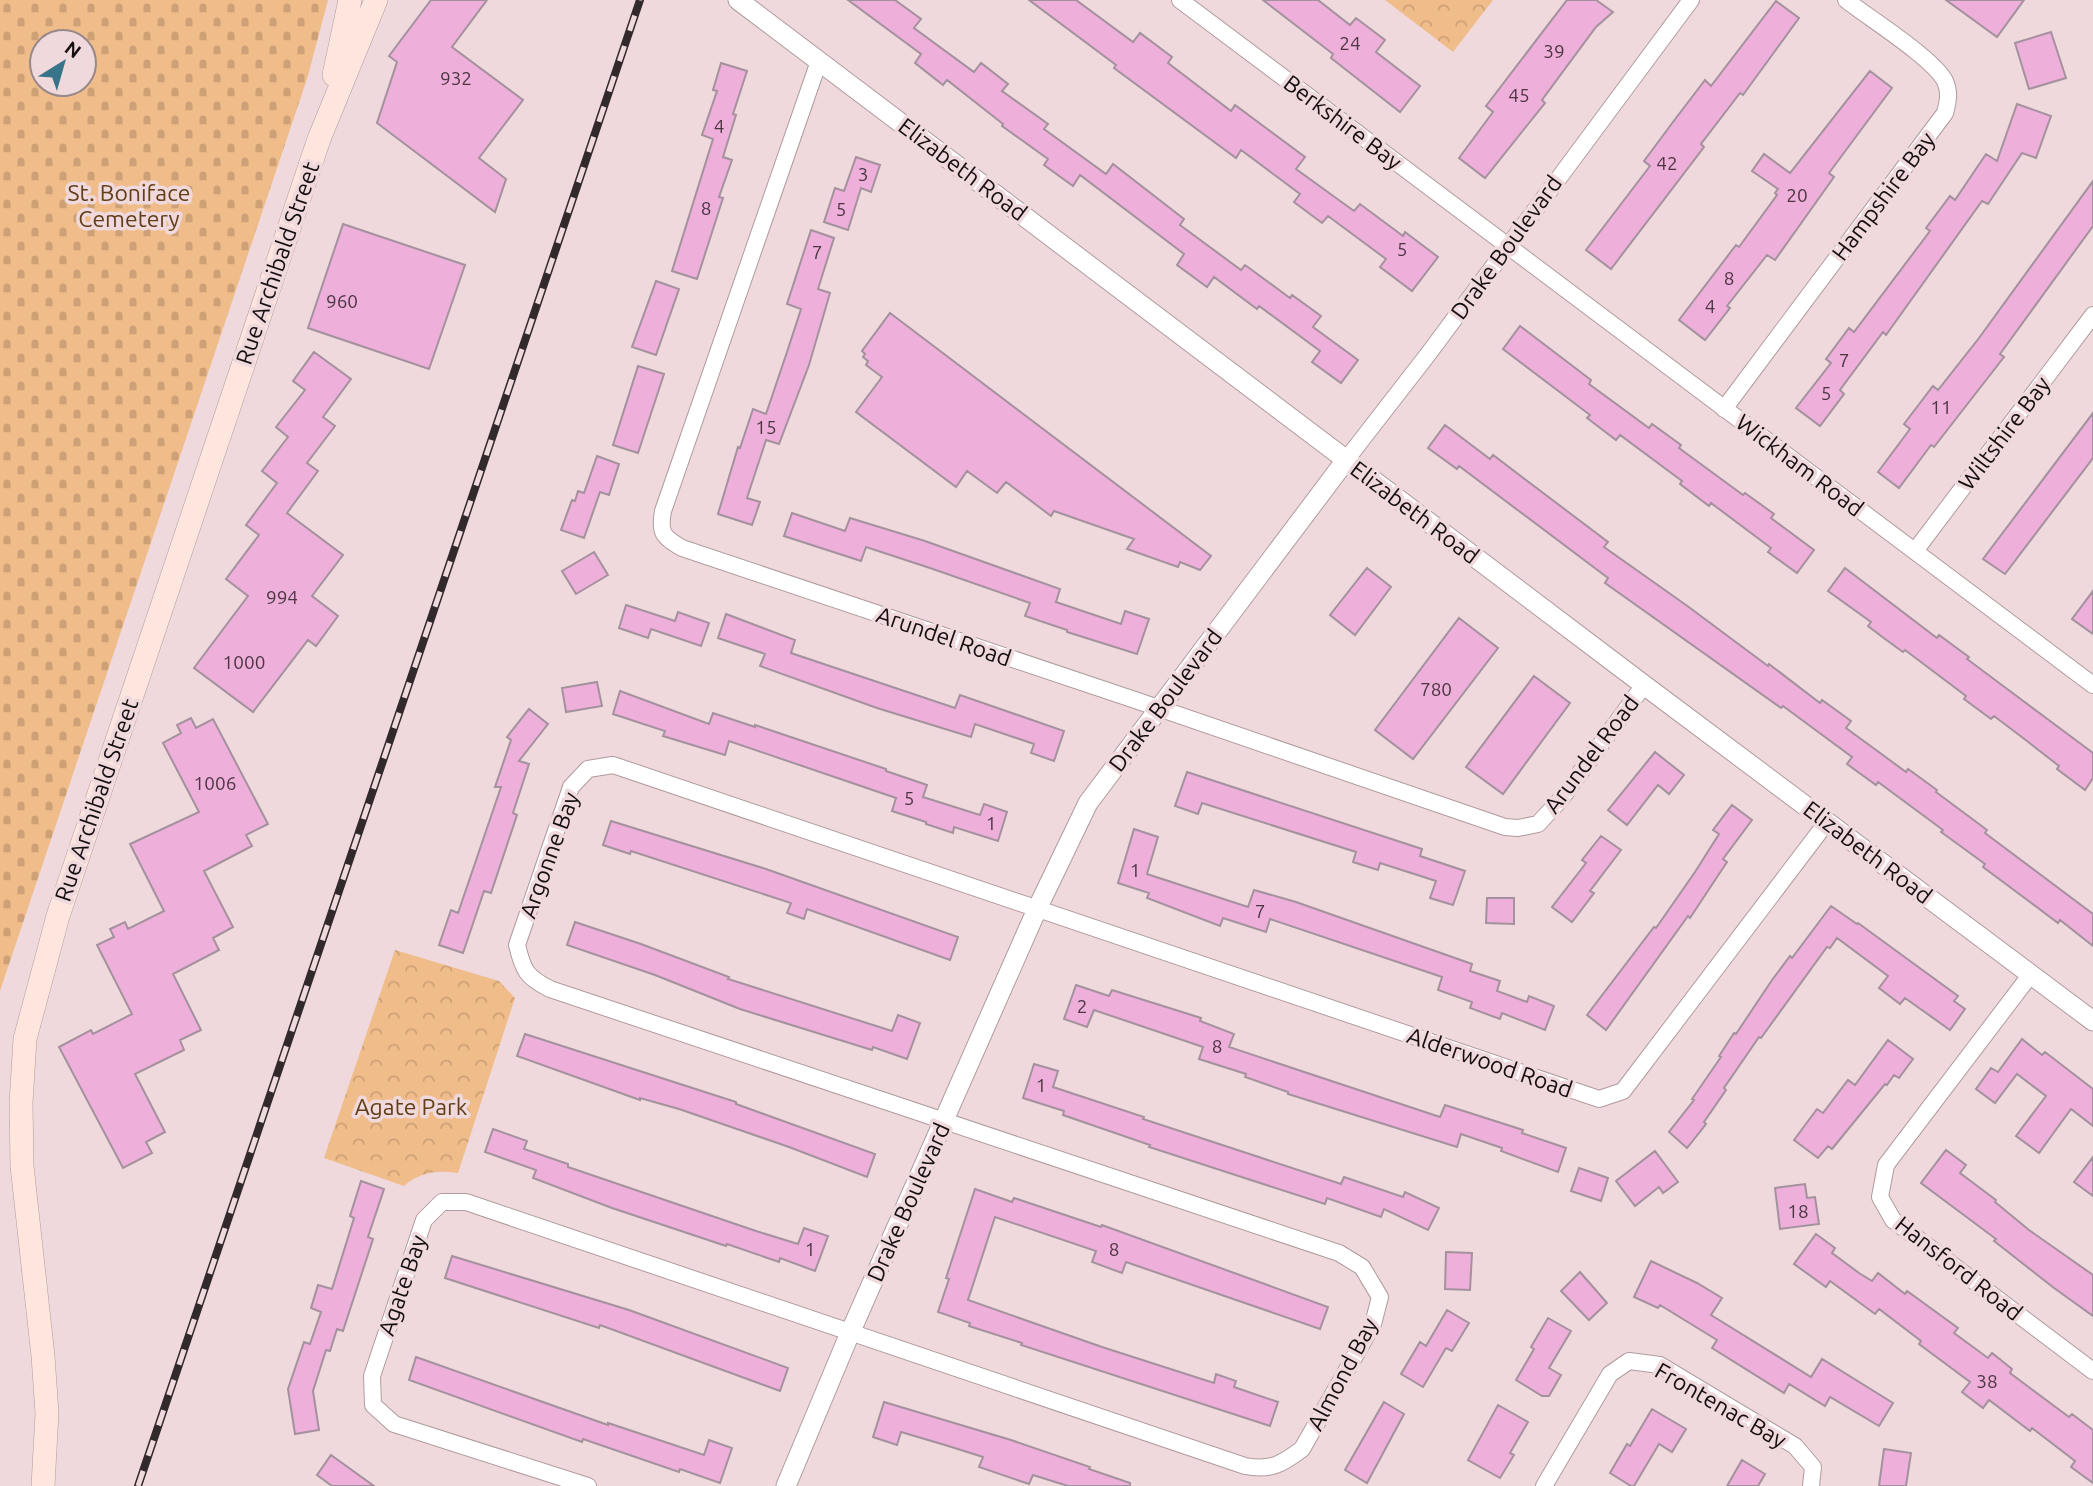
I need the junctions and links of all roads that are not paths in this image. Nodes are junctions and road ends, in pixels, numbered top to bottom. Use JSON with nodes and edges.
{"nodes":[{"id":1,"x":351,"y":0,"type":"edge"},
{"id":2,"x":376,"y":0,"type":"edge"},
{"id":3,"x":738,"y":0,"type":"edge"},
{"id":4,"x":1180,"y":0,"type":"edge"},
{"id":5,"x":1691,"y":0,"type":"edge"},
{"id":6,"x":1846,"y":0,"type":"edge"},
{"id":7,"x":819,"y":61,"type":"junction"},
{"id":8,"x":319,"y":139,"type":"junction"},
{"id":9,"x":1507,"y":245,"type":"junction"},
{"id":10,"x":2093,"y":315,"type":"edge"},
{"id":11,"x":1724,"y":408,"type":"junction"},
{"id":12,"x":1346,"y":460,"type":"junction"},
{"id":13,"x":1915,"y":551,"type":"junction"},
{"id":14,"x":1644,"y":685,"type":"junction"},
{"id":15,"x":2093,"y":685,"type":"edge"},
{"id":16,"x":1160,"y":708,"type":"junction"},
{"id":17,"x":1827,"y":822,"type":"junction"},
{"id":18,"x":1038,"y":907,"type":"junction"},
{"id":19,"x":2031,"y":974,"type":"junction"},
{"id":20,"x":2093,"y":1021,"type":"edge"},
{"id":21,"x":944,"y":1121,"type":"junction"},
{"id":22,"x":850,"y":1333,"type":"junction"},
{"id":23,"x":2093,"y":1371,"type":"edge"},
{"id":24,"x":43,"y":1486,"type":"edge"},
{"id":25,"x":588,"y":1486,"type":"edge"},
{"id":26,"x":786,"y":1486,"type":"edge"},
{"id":27,"x":1544,"y":1486,"type":"edge"},
{"id":28,"x":1811,"y":1486,"type":"edge"}],
"edges":[{"from":1,"to":8,"type":"main road","name":"Rue Archibald Street"},
{"from":2,"to":8,"type":"main road","name":"Rue Archibald Street"},
{"from":3,"to":7,"type":"street","name":"Elizabeth Road"},
{"from":4,"to":9,"type":"street","name":"Berkshire Bay"},
{"from":5,"to":9,"type":"street","name":"Drake Boulevard"},
{"from":6,"to":11,"type":"street","name":"Hampshire Bay"},
{"from":7,"to":12,"type":"street","name":"Elizabeth Road"},
{"from":7,"to":16,"type":"street","name":"Arundel Road"},
{"from":8,"to":24,"type":"main road","name":"Rue Archibald Street"},
{"from":9,"to":11,"type":"street","name":"Wickham Road"},
{"from":9,"to":12,"type":"street","name":"Drake Boulevard"},
{"from":10,"to":13,"type":"street","name":"Wiltshire Bay"},
{"from":11,"to":13,"type":"street","name":"Wickham Road"},
{"from":12,"to":14,"type":"street","name":"Elizabeth Road"},
{"from":12,"to":16,"type":"street","name":"Drake Boulevard"},
{"from":13,"to":15,"type":"street","name":"Wickham Road"},
{"from":14,"to":16,"type":"street","name":"Arundel Road"},
{"from":14,"to":17,"type":"street","name":"Elizabeth Road"},
{"from":16,"to":18,"type":"street","name":"Drake Boulevard"},
{"from":17,"to":18,"type":"street","name":"Alderwood Road"},
{"from":17,"to":19,"type":"street","name":"Elizabeth Road"},
{"from":18,"to":21,"type":"street","name":"Drake Boulevard"},
{"from":18,"to":21,"type":"street","name":"Argonne Bay"},
{"from":19,"to":20,"type":"street","name":"Elizabeth Road"},
{"from":19,"to":23,"type":"street","name":"Hansford Road"},
{"from":21,"to":22,"type":"street","name":"Drake Boulevard"},
{"from":21,"to":22,"type":"street","name":"Almond Bay"},
{"from":22,"to":25,"type":"street","name":"Agate Bay"},
{"from":22,"to":26,"type":"street","name":"Drake Boulevard"},
{"from":27,"to":28,"type":"street","name":"Frontenac Bay"}]}
